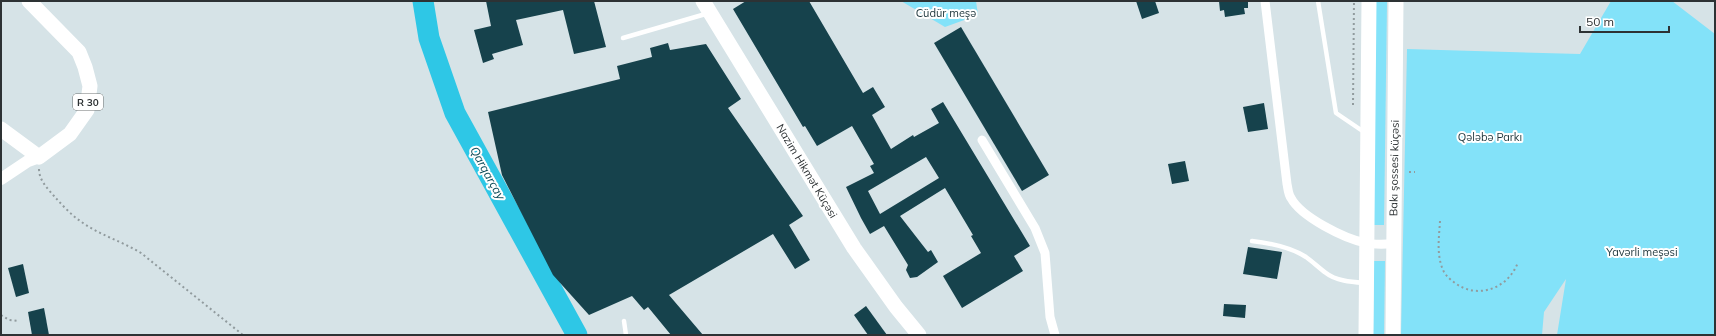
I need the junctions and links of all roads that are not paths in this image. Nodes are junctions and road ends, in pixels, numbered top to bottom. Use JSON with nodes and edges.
{"nodes":[{"id":1,"x":29,"y":1,"type":"edge"},
{"id":2,"x":1265,"y":1,"type":"edge"},
{"id":3,"x":1318,"y":1,"type":"edge"},
{"id":4,"x":1368,"y":1,"type":"edge"},
{"id":5,"x":1396,"y":1,"type":"edge"},
{"id":6,"x":707,"y":7,"type":"edge"},
{"id":7,"x":623,"y":38,"type":"dead end"},
{"id":8,"x":1,"y":128,"type":"edge"},
{"id":9,"x":1368,"y":134,"type":"junction"},
{"id":10,"x":982,"y":140,"type":"dead end"},
{"id":11,"x":39,"y":157,"type":"junction"},
{"id":12,"x":1,"y":179,"type":"edge"},
{"id":13,"x":1252,"y":241,"type":"dead end"},
{"id":14,"x":1367,"y":244,"type":"junction"},
{"id":15,"x":1394,"y":244,"type":"junction"},
{"id":16,"x":1366,"y":284,"type":"junction"},
{"id":17,"x":624,"y":321,"type":"dead end"},
{"id":18,"x":626,"y":335,"type":"edge"},
{"id":19,"x":919,"y":335,"type":"edge"},
{"id":20,"x":1055,"y":335,"type":"edge"},
{"id":21,"x":1366,"y":335,"type":"edge"},
{"id":22,"x":1393,"y":335,"type":"edge"}],
"edges":[{"from":1,"to":11,"type":"main road","number":"R 30"},
{"from":2,"to":14,"type":"street"},
{"from":3,"to":9,"type":"lane"},
{"from":4,"to":9,"type":"main road"},
{"from":5,"to":15,"type":"main road","name":"Bakı şossesi küçəsi"},
{"from":6,"to":7,"type":"lane"},
{"from":6,"to":19,"type":"main road","name":"Nazim Hikmət Küçəsi"},
{"from":8,"to":11,"type":"main road"},
{"from":9,"to":14,"type":"main road"},
{"from":10,"to":20,"type":"street"},
{"from":11,"to":12,"type":"street"},
{"from":13,"to":16,"type":"lane"},
{"from":14,"to":15,"type":"street"},
{"from":14,"to":16,"type":"main road"},
{"from":15,"to":22,"type":"main road","name":"Bakı şossesi küçəsi"},
{"from":16,"to":21,"type":"main road"},
{"from":17,"to":18,"type":"lane"}]}
